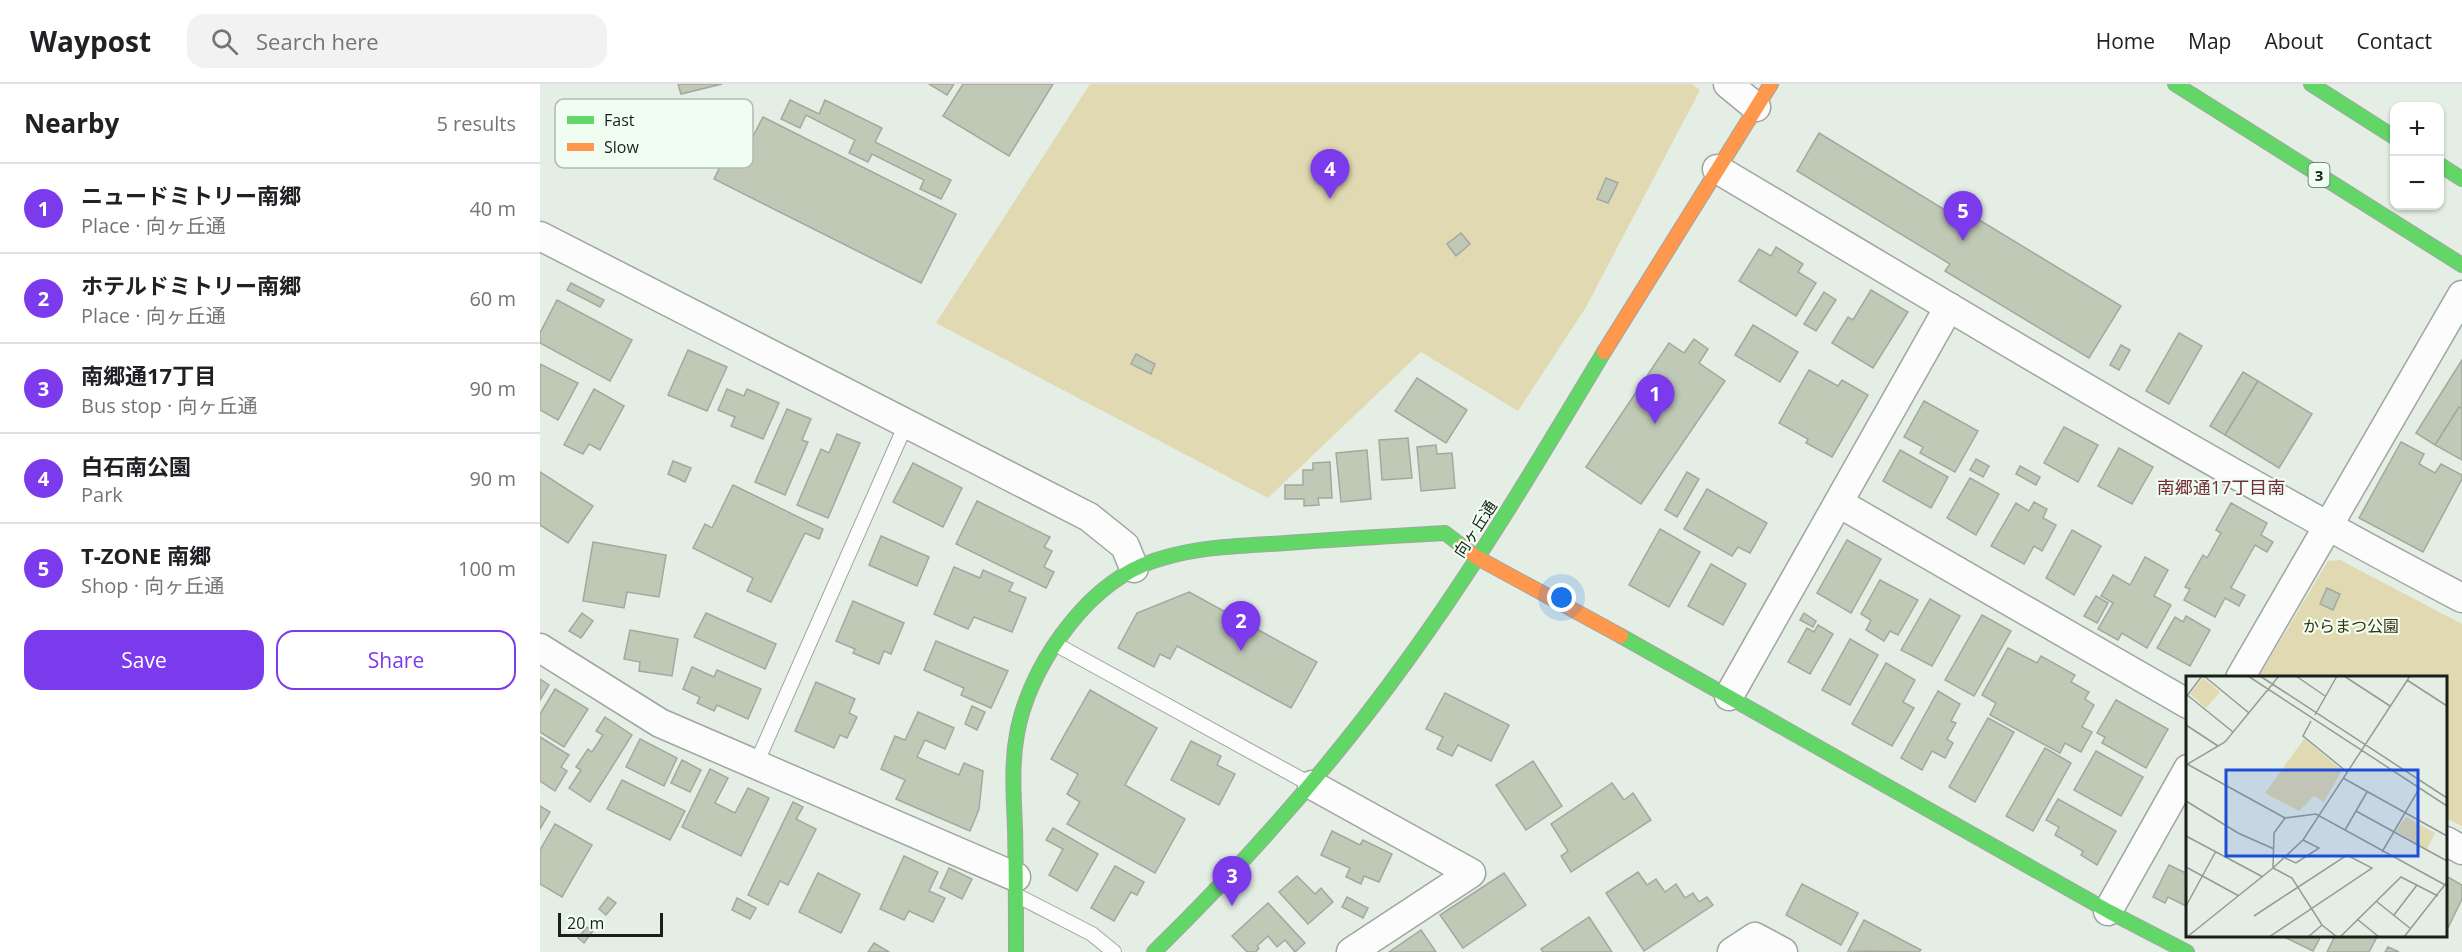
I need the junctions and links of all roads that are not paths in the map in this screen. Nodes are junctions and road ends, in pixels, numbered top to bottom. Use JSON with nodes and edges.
{"nodes":[{"id":1,"x":1728,"y":84,"type":"edge"},
{"id":2,"x":2175,"y":84,"type":"edge"},
{"id":3,"x":2311,"y":84,"type":"edge"},
{"id":4,"x":1764,"y":96,"type":"edge"},
{"id":5,"x":2390,"y":133,"type":"edge"},
{"id":6,"x":2444,"y":168,"type":"edge"},
{"id":7,"x":1717,"y":169,"type":"junction"},
{"id":8,"x":2462,"y":179,"type":"edge"},
{"id":9,"x":540,"y":236,"type":"edge"},
{"id":10,"x":2462,"y":265,"type":"edge"},
{"id":11,"x":2462,"y":296,"type":"edge"},
{"id":12,"x":1949,"y":307,"type":"junction"},
{"id":13,"x":906,"y":424,"type":"junction"},
{"id":14,"x":1839,"y":503,"type":"junction"},
{"id":15,"x":2326,"y":527,"type":"junction"},
{"id":16,"x":1476,"y":557,"type":"junction"},
{"id":17,"x":1134,"y":568,"type":"junction"},
{"id":18,"x":2462,"y":598,"type":"edge"},
{"id":19,"x":1057,"y":645,"type":"junction"},
{"id":20,"x":540,"y":648,"type":"edge"},
{"id":21,"x":2241,"y":676,"type":"edge"},
{"id":22,"x":1729,"y":696,"type":"junction"},
{"id":23,"x":2186,"y":703,"type":"edge"},
{"id":24,"x":756,"y":764,"type":"junction"},
{"id":25,"x":2186,"y":771,"type":"edge"},
{"id":26,"x":1312,"y":785,"type":"junction"},
{"id":27,"x":2447,"y":842,"type":"edge"},
{"id":28,"x":2462,"y":850,"type":"edge"},
{"id":29,"x":1016,"y":886,"type":"junction"},
{"id":30,"x":2108,"y":910,"type":"junction"},
{"id":31,"x":1016,"y":952,"type":"edge"},
{"id":32,"x":1114,"y":952,"type":"edge"},
{"id":33,"x":1154,"y":952,"type":"edge"},
{"id":34,"x":1352,"y":952,"type":"edge"},
{"id":35,"x":1732,"y":952,"type":"edge"},
{"id":36,"x":1783,"y":952,"type":"edge"},
{"id":37,"x":2187,"y":952,"type":"edge"}],
"edges":[{"from":1,"to":4,"type":"street"},
{"from":2,"to":10,"type":"street","number":"3"},
{"from":3,"to":5,"type":"street"},
{"from":4,"to":7,"type":"street","name":"向ヶ丘通"},
{"from":6,"to":8,"type":"street"},
{"from":7,"to":12,"type":"street"},
{"from":7,"to":16,"type":"street","name":"向ヶ丘通"},
{"from":9,"to":13,"type":"street"},
{"from":11,"to":15,"type":"street"},
{"from":12,"to":14,"type":"street"},
{"from":12,"to":15,"type":"street"},
{"from":13,"to":17,"type":"street"},
{"from":13,"to":24,"type":"lane"},
{"from":14,"to":22,"type":"street"},
{"from":14,"to":23,"type":"street"},
{"from":15,"to":18,"type":"street"},
{"from":15,"to":21,"type":"street"},
{"from":16,"to":17,"type":"street"},
{"from":16,"to":22,"type":"street"},
{"from":16,"to":26,"type":"street","name":"向ヶ丘通"},
{"from":17,"to":19,"type":"street"},
{"from":19,"to":26,"type":"lane"},
{"from":19,"to":29,"type":"street"},
{"from":20,"to":24,"type":"street"},
{"from":22,"to":30,"type":"street"},
{"from":24,"to":29,"type":"street"},
{"from":25,"to":30,"type":"street"},
{"from":26,"to":33,"type":"street","name":"向ヶ丘通"},
{"from":26,"to":34,"type":"street"},
{"from":27,"to":28,"type":"street"},
{"from":29,"to":31,"type":"street"},
{"from":29,"to":32,"type":"lane"},
{"from":30,"to":37,"type":"street"},
{"from":35,"to":36,"type":"street"}]}
